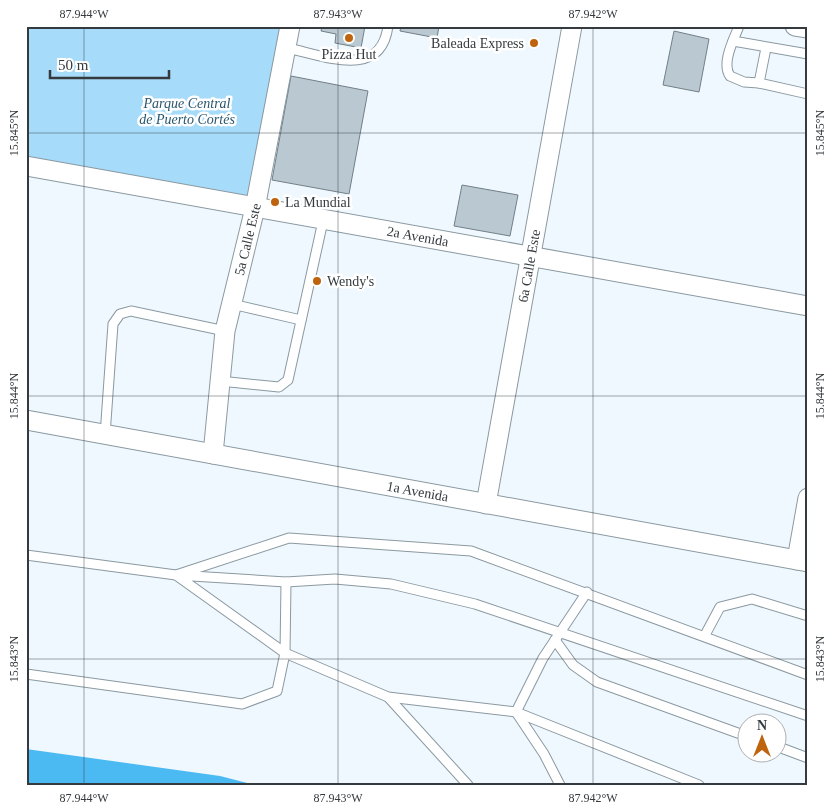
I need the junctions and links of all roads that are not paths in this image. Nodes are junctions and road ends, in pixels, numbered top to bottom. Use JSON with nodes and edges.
{"nodes":[{"id":1,"x":290,"y":26,"type":"edge"},
{"id":2,"x":388,"y":26,"type":"edge"},
{"id":3,"x":572,"y":26,"type":"edge"},
{"id":4,"x":739,"y":26,"type":"edge"},
{"id":5,"x":795,"y":26,"type":"edge"},
{"id":6,"x":808,"y":28,"type":"edge"},
{"id":7,"x":733,"y":42,"type":"junction"},
{"id":8,"x":287,"y":48,"type":"junction"},
{"id":9,"x":766,"y":48,"type":"junction"},
{"id":10,"x":808,"y":54,"type":"edge"},
{"id":11,"x":759,"y":83,"type":"junction"},
{"id":12,"x":808,"y":94,"type":"edge"},
{"id":13,"x":26,"y":166,"type":"edge"},
{"id":14,"x":255,"y":208,"type":"junction"},
{"id":15,"x":324,"y":221,"type":"junction"},
{"id":16,"x":531,"y":256,"type":"junction"},
{"id":17,"x":232,"y":304,"type":"junction"},
{"id":18,"x":808,"y":306,"type":"edge"},
{"id":19,"x":301,"y":320,"type":"junction"},
{"id":20,"x":225,"y":331,"type":"junction"},
{"id":21,"x":220,"y":381,"type":"junction"},
{"id":22,"x":26,"y":420,"type":"edge"},
{"id":23,"x":105,"y":435,"type":"junction"},
{"id":24,"x":213,"y":454,"type":"junction"},
{"id":25,"x":808,"y":498,"type":"edge"},
{"id":26,"x":486,"y":504,"type":"junction"},
{"id":27,"x":26,"y":555,"type":"edge"},
{"id":28,"x":802,"y":561,"type":"edge"},
{"id":29,"x":176,"y":575,"type":"junction"},
{"id":30,"x":286,"y":582,"type":"junction"},
{"id":31,"x":587,"y":592,"type":"junction"},
{"id":32,"x":808,"y":616,"type":"edge"},
{"id":33,"x":558,"y":636,"type":"junction"},
{"id":34,"x":705,"y":636,"type":"junction"},
{"id":35,"x":285,"y":652,"type":"junction"},
{"id":36,"x":26,"y":674,"type":"edge"},
{"id":37,"x":808,"y":675,"type":"edge"},
{"id":38,"x":388,"y":698,"type":"junction"},
{"id":39,"x":516,"y":712,"type":"junction"},
{"id":40,"x":808,"y":716,"type":"edge"},
{"id":41,"x":736,"y":732,"type":"edge"},
{"id":42,"x":786,"y":750,"type":"edge"},
{"id":43,"x":808,"y":758,"type":"edge"},
{"id":44,"x":468,"y":785,"type":"edge"},
{"id":45,"x":560,"y":785,"type":"edge"},
{"id":46,"x":699,"y":785,"type":"edge"}],
"edges":[{"from":1,"to":8,"type":"street","name":"5a Calle Este"},
{"from":2,"to":8,"type":"lane"},
{"from":3,"to":16,"type":"street","name":"6a Calle Este"},
{"from":4,"to":7,"type":"lane"},
{"from":5,"to":6,"type":"street"},
{"from":7,"to":9,"type":"lane"},
{"from":7,"to":11,"type":"lane"},
{"from":8,"to":14,"type":"street","name":"5a Calle Este"},
{"from":9,"to":10,"type":"lane"},
{"from":9,"to":11,"type":"lane"},
{"from":11,"to":12,"type":"lane"},
{"from":13,"to":14,"type":"street","name":"2a Avenida"},
{"from":14,"to":15,"type":"street","name":"2a Avenida"},
{"from":14,"to":17,"type":"street","name":"5a Calle Este"},
{"from":15,"to":16,"type":"street","name":"2a Avenida"},
{"from":15,"to":19,"type":"lane"},
{"from":16,"to":18,"type":"street","name":"2a Avenida"},
{"from":16,"to":26,"type":"street","name":"6a Calle Este"},
{"from":17,"to":19,"type":"lane"},
{"from":17,"to":20,"type":"street","name":"5a Calle Este"},
{"from":19,"to":21,"type":"lane"},
{"from":20,"to":21,"type":"street","name":"5a Calle Este"},
{"from":20,"to":23,"type":"lane"},
{"from":21,"to":24,"type":"street","name":"5a Calle Este"},
{"from":22,"to":23,"type":"street","name":"1a Avenida"},
{"from":23,"to":24,"type":"street","name":"1a Avenida"},
{"from":24,"to":26,"type":"street","name":"1a Avenida"},
{"from":25,"to":28,"type":"street"},
{"from":26,"to":28,"type":"street","name":"1a Avenida"},
{"from":27,"to":29,"type":"lane"},
{"from":29,"to":30,"type":"lane"},
{"from":29,"to":31,"type":"lane"},
{"from":29,"to":35,"type":"lane"},
{"from":30,"to":33,"type":"lane"},
{"from":30,"to":35,"type":"lane"},
{"from":31,"to":33,"type":"lane"},
{"from":31,"to":34,"type":"lane"},
{"from":32,"to":34,"type":"lane"},
{"from":33,"to":39,"type":"lane"},
{"from":33,"to":40,"type":"lane"},
{"from":33,"to":41,"type":"lane"},
{"from":34,"to":37,"type":"lane"},
{"from":35,"to":36,"type":"lane"},
{"from":35,"to":38,"type":"lane"},
{"from":38,"to":39,"type":"lane"},
{"from":38,"to":44,"type":"lane"},
{"from":39,"to":45,"type":"lane"},
{"from":39,"to":46,"type":"lane"},
{"from":42,"to":43,"type":"lane"}]}
